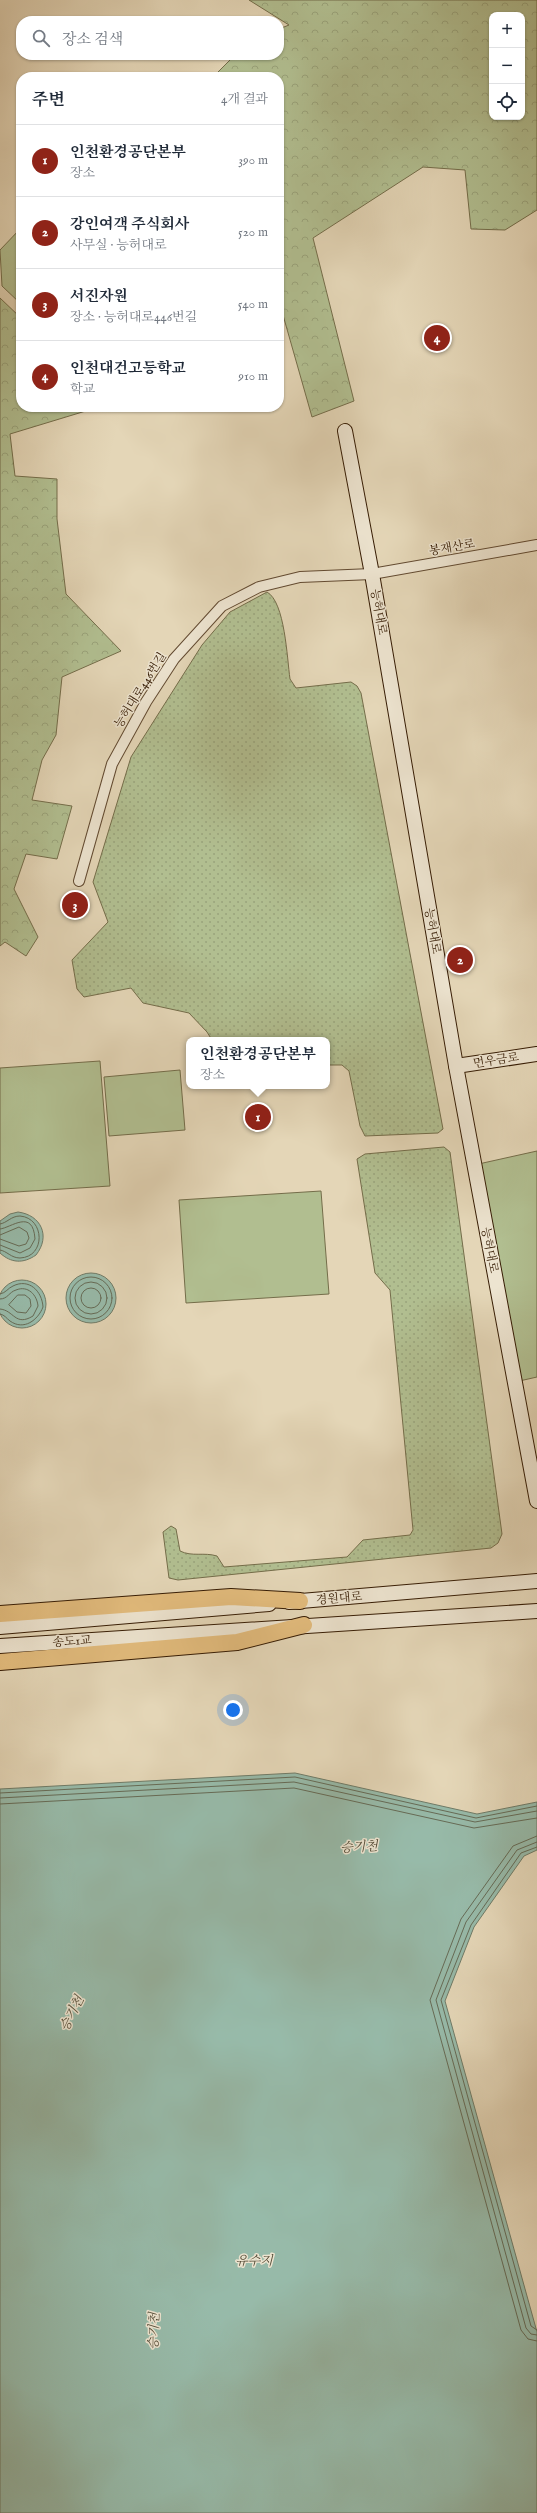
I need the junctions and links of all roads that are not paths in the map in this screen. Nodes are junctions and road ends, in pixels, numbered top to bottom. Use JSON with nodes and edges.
{"nodes":[{"id":1,"x":344,"y":431,"type":"dead end"},
{"id":2,"x":537,"y":545,"type":"edge"},
{"id":3,"x":372,"y":574,"type":"junction"},
{"id":4,"x":300,"y":577,"type":"joint"},
{"id":5,"x":79,"y":881,"type":"dead end"},
{"id":6,"x":537,"y":1054,"type":"edge"},
{"id":7,"x":456,"y":1066,"type":"junction"},
{"id":8,"x":537,"y":1501,"type":"edge"},
{"id":9,"x":537,"y":1581,"type":"edge"},
{"id":10,"x":300,"y":1601,"type":"junction"},
{"id":11,"x":537,"y":1611,"type":"edge"},
{"id":12,"x":0,"y":1614,"type":"edge"},
{"id":13,"x":141,"y":1617,"type":"joint"},
{"id":14,"x":304,"y":1625,"type":"junction"},
{"id":15,"x":0,"y":1627,"type":"edge"},
{"id":16,"x":143,"y":1636,"type":"joint"},
{"id":17,"x":0,"y":1646,"type":"edge"},
{"id":18,"x":0,"y":1662,"type":"edge"}],
"edges":[{"from":1,"to":3,"type":"main road","name":"능허대로"},
{"from":2,"to":3,"type":"street","name":"봉재산로"},
{"from":3,"to":4,"type":"street","name":"봉재산로"},
{"from":3,"to":7,"type":"main road","name":"능허대로"},
{"from":4,"to":5,"type":"street","name":"능허대로446번길"},
{"from":6,"to":7,"type":"main road","name":"먼우금로"},
{"from":7,"to":8,"type":"main road","name":"능허대로"},
{"from":9,"to":10,"type":"main road","name":"경원대로"},
{"from":10,"to":12,"type":"main road"},
{"from":10,"to":13,"type":"main road","name":"경원대로"},
{"from":11,"to":14,"type":"main road","name":"경원대로"},
{"from":13,"to":15,"type":"main road","name":"송도1교"},
{"from":14,"to":16,"type":"main road","name":"경원대로"},
{"from":14,"to":18,"type":"main road"},
{"from":16,"to":17,"type":"main road","name":"송도1교"}]}
